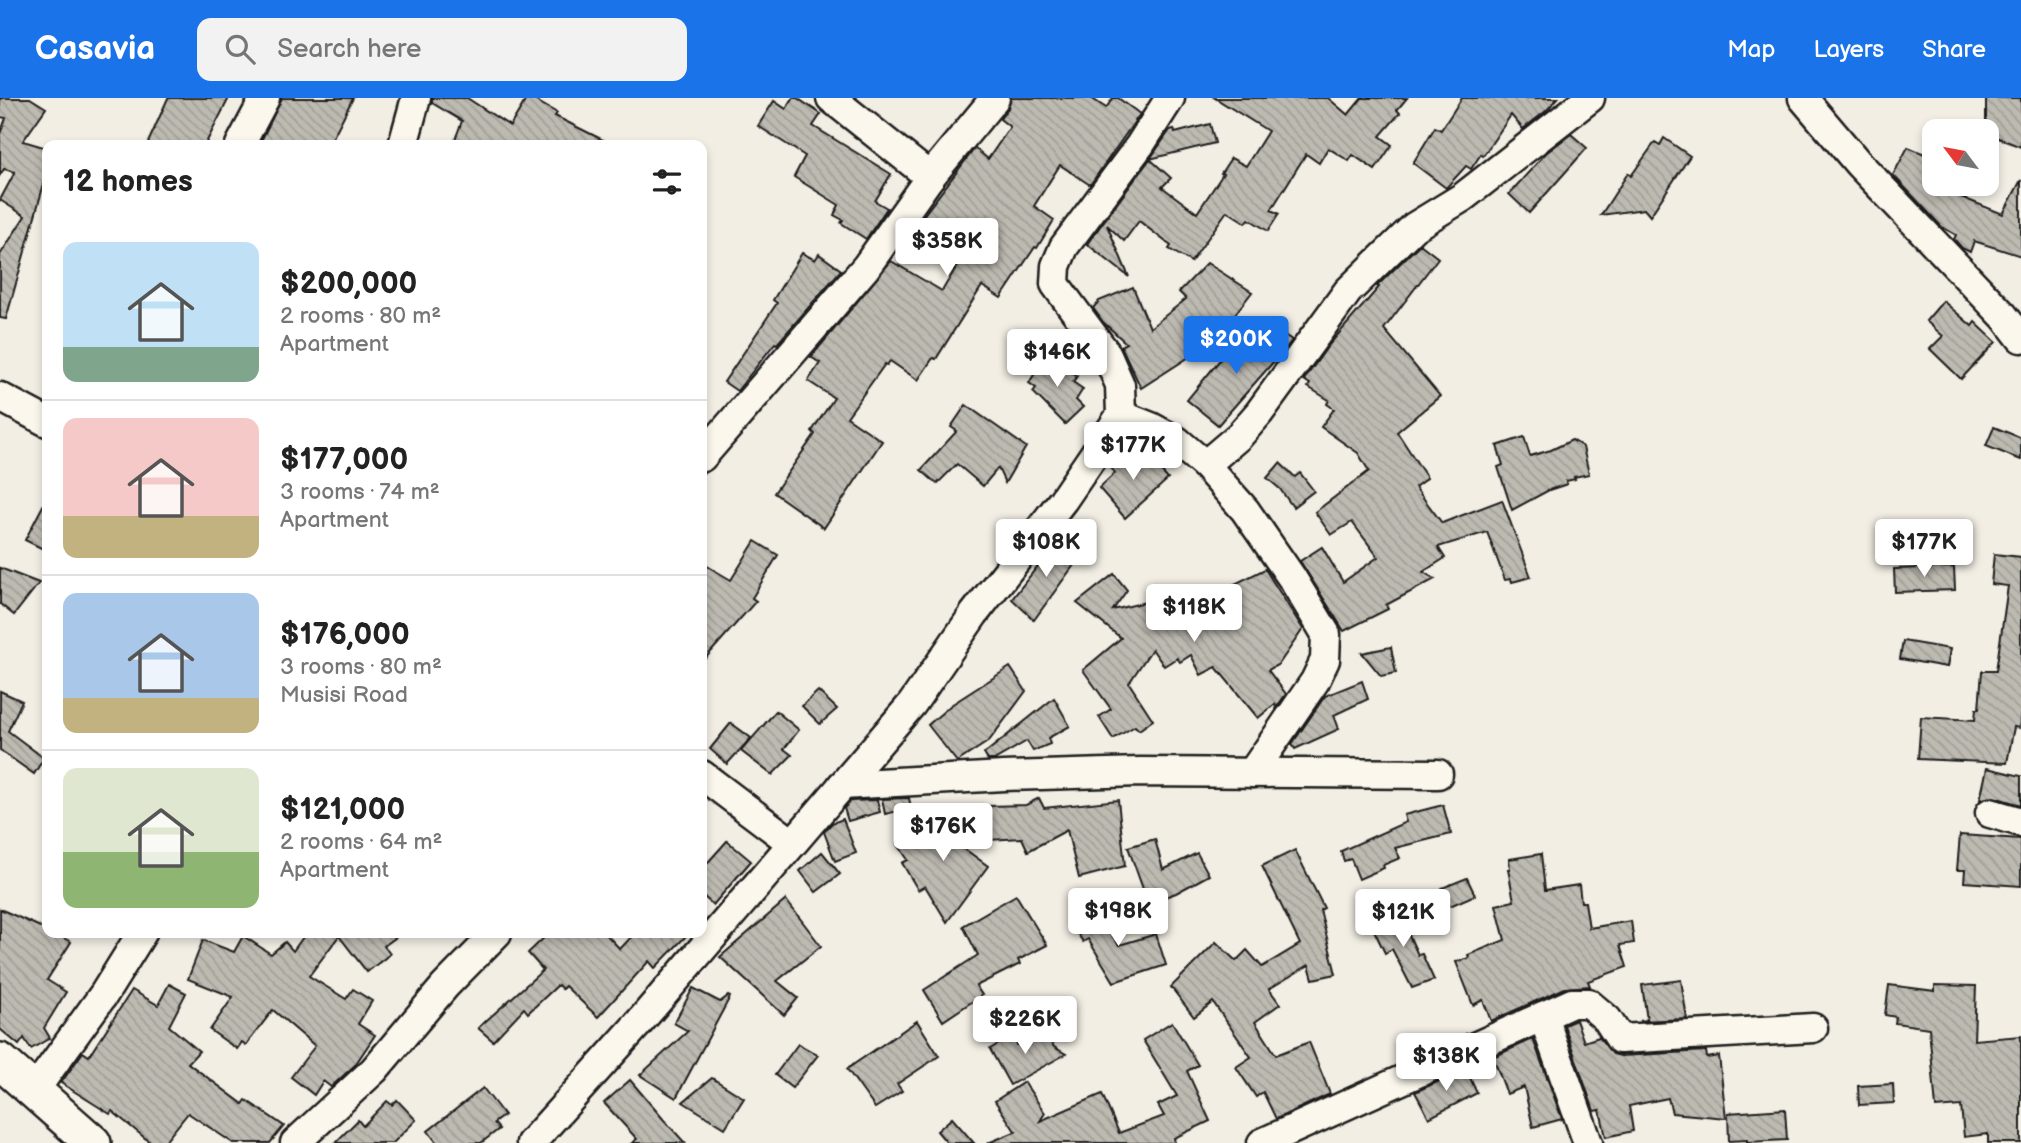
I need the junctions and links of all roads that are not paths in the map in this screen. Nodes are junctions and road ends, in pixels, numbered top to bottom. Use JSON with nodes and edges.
{"nodes":[{"id":1,"x":265,"y":98,"type":"edge"},
{"id":2,"x":416,"y":98,"type":"edge"},
{"id":3,"x":831,"y":98,"type":"edge"},
{"id":4,"x":995,"y":98,"type":"edge"},
{"id":5,"x":1170,"y":98,"type":"edge"},
{"id":6,"x":1590,"y":98,"type":"edge"},
{"id":7,"x":1803,"y":98,"type":"edge"},
{"id":8,"x":243,"y":140,"type":"edge"},
{"id":9,"x":404,"y":140,"type":"edge"},
{"id":10,"x":930,"y":177,"type":"junction"},
{"id":11,"x":2021,"y":338,"type":"edge"},
{"id":12,"x":0,"y":397,"type":"edge"},
{"id":13,"x":1121,"y":415,"type":"junction"},
{"id":14,"x":42,"y":419,"type":"edge"},
{"id":15,"x":707,"y":451,"type":"edge"},
{"id":16,"x":1205,"y":465,"type":"junction"},
{"id":17,"x":1252,"y":773,"type":"junction"},
{"id":18,"x":1438,"y":774,"type":"dead end"},
{"id":19,"x":707,"y":779,"type":"edge"},
{"id":20,"x":842,"y":785,"type":"junction"},
{"id":21,"x":1990,"y":813,"type":"dead end"},
{"id":22,"x":2021,"y":822,"type":"edge"},
{"id":23,"x":792,"y":843,"type":"junction"},
{"id":24,"x":139,"y":938,"type":"edge"},
{"id":25,"x":492,"y":938,"type":"edge"},
{"id":26,"x":1543,"y":1016,"type":"junction"},
{"id":27,"x":1813,"y":1028,"type":"dead end"},
{"id":28,"x":0,"y":1061,"type":"edge"},
{"id":29,"x":34,"y":1091,"type":"junction"},
{"id":30,"x":93,"y":1143,"type":"edge"},
{"id":31,"x":295,"y":1143,"type":"edge"},
{"id":32,"x":531,"y":1143,"type":"edge"},
{"id":33,"x":1262,"y":1143,"type":"edge"},
{"id":34,"x":1588,"y":1143,"type":"edge"}],
"edges":[{"from":1,"to":8,"type":"street"},
{"from":2,"to":9,"type":"street"},
{"from":3,"to":10,"type":"street"},
{"from":4,"to":10,"type":"street"},
{"from":5,"to":13,"type":"street"},
{"from":6,"to":16,"type":"street"},
{"from":7,"to":11,"type":"street"},
{"from":10,"to":15,"type":"street"},
{"from":12,"to":14,"type":"street"},
{"from":13,"to":16,"type":"street"},
{"from":13,"to":20,"type":"street"},
{"from":16,"to":17,"type":"street"},
{"from":17,"to":18,"type":"street"},
{"from":17,"to":20,"type":"street"},
{"from":19,"to":23,"type":"street"},
{"from":20,"to":23,"type":"street"},
{"from":21,"to":22,"type":"street"},
{"from":23,"to":32,"type":"street"},
{"from":24,"to":29,"type":"street"},
{"from":25,"to":31,"type":"street"},
{"from":26,"to":27,"type":"street"},
{"from":26,"to":33,"type":"street"},
{"from":26,"to":34,"type":"street"},
{"from":28,"to":29,"type":"street"},
{"from":29,"to":30,"type":"street"}]}
